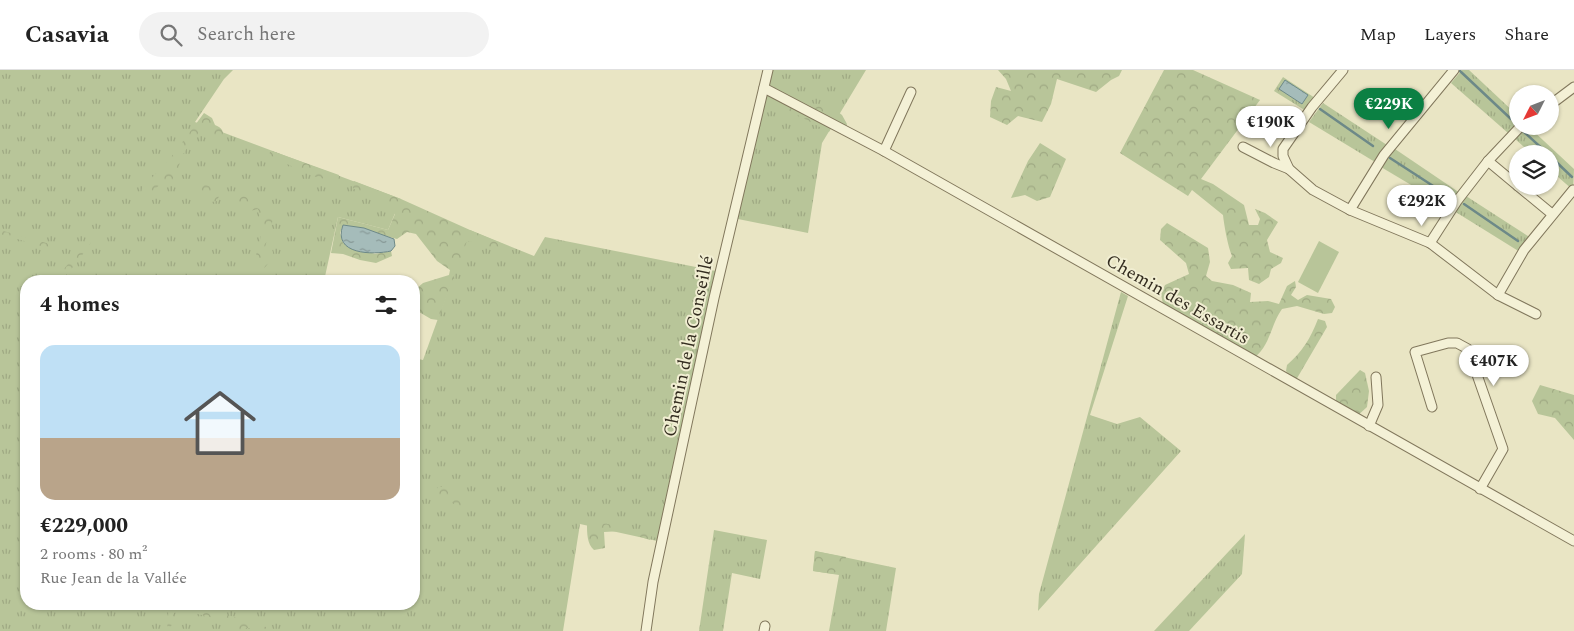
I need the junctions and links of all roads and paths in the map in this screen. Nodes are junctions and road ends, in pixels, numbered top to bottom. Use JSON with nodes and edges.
{"nodes":[{"id":1,"x":768,"y":70,"type":"edge"},
{"id":2,"x":1342,"y":70,"type":"edge"},
{"id":3,"x":1454,"y":70,"type":"edge"},
{"id":4,"x":1574,"y":87,"type":"edge"},
{"id":5,"x":764,"y":88,"type":"junction"},
{"id":6,"x":911,"y":92,"type":"dead end"},
{"id":7,"x":1559,"y":98,"type":"edge"},
{"id":8,"x":1513,"y":135,"type":"edge"},
{"id":9,"x":1243,"y":147,"type":"dead end"},
{"id":10,"x":884,"y":151,"type":"junction"},
{"id":11,"x":1488,"y":162,"type":"junction"},
{"id":12,"x":1289,"y":169,"type":"junction"},
{"id":13,"x":1509,"y":179,"type":"edge"},
{"id":14,"x":1573,"y":190,"type":"edge"},
{"id":15,"x":1529,"y":195,"type":"edge"},
{"id":16,"x":1350,"y":210,"type":"junction"},
{"id":17,"x":1552,"y":214,"type":"junction"},
{"id":18,"x":1430,"y":243,"type":"junction"},
{"id":19,"x":1498,"y":295,"type":"junction"},
{"id":20,"x":1536,"y":314,"type":"dead end"},
{"id":21,"x":1376,"y":377,"type":"dead end"},
{"id":22,"x":1432,"y":407,"type":"dead end"},
{"id":23,"x":1369,"y":426,"type":"junction"},
{"id":24,"x":1480,"y":489,"type":"junction"},
{"id":25,"x":1574,"y":541,"type":"edge"},
{"id":26,"x":646,"y":631,"type":"edge"}],
"edges":[{"from":1,"to":5,"type":"street","name":"Chemin de la Conseillé"},
{"from":2,"to":12,"type":"street"},
{"from":3,"to":16,"type":"street"},
{"from":4,"to":7,"type":"street"},
{"from":5,"to":10,"type":"street","name":"Chemin des Essartis"},
{"from":5,"to":26,"type":"street","name":"Chemin de la Conseillé"},
{"from":6,"to":10,"type":"street"},
{"from":8,"to":11,"type":"street"},
{"from":9,"to":12,"type":"street"},
{"from":10,"to":23,"type":"street","name":"Chemin des Essartis"},
{"from":11,"to":13,"type":"street"},
{"from":11,"to":18,"type":"street"},
{"from":12,"to":16,"type":"street"},
{"from":14,"to":17,"type":"street"},
{"from":15,"to":17,"type":"street"},
{"from":16,"to":18,"type":"street"},
{"from":17,"to":19,"type":"street"},
{"from":18,"to":19,"type":"street"},
{"from":19,"to":20,"type":"street"},
{"from":21,"to":23,"type":"street"},
{"from":22,"to":24,"type":"street"},
{"from":23,"to":24,"type":"street","name":"Chemin des Essartis"},
{"from":24,"to":25,"type":"street","name":"Chemin des Essartis"}]}
